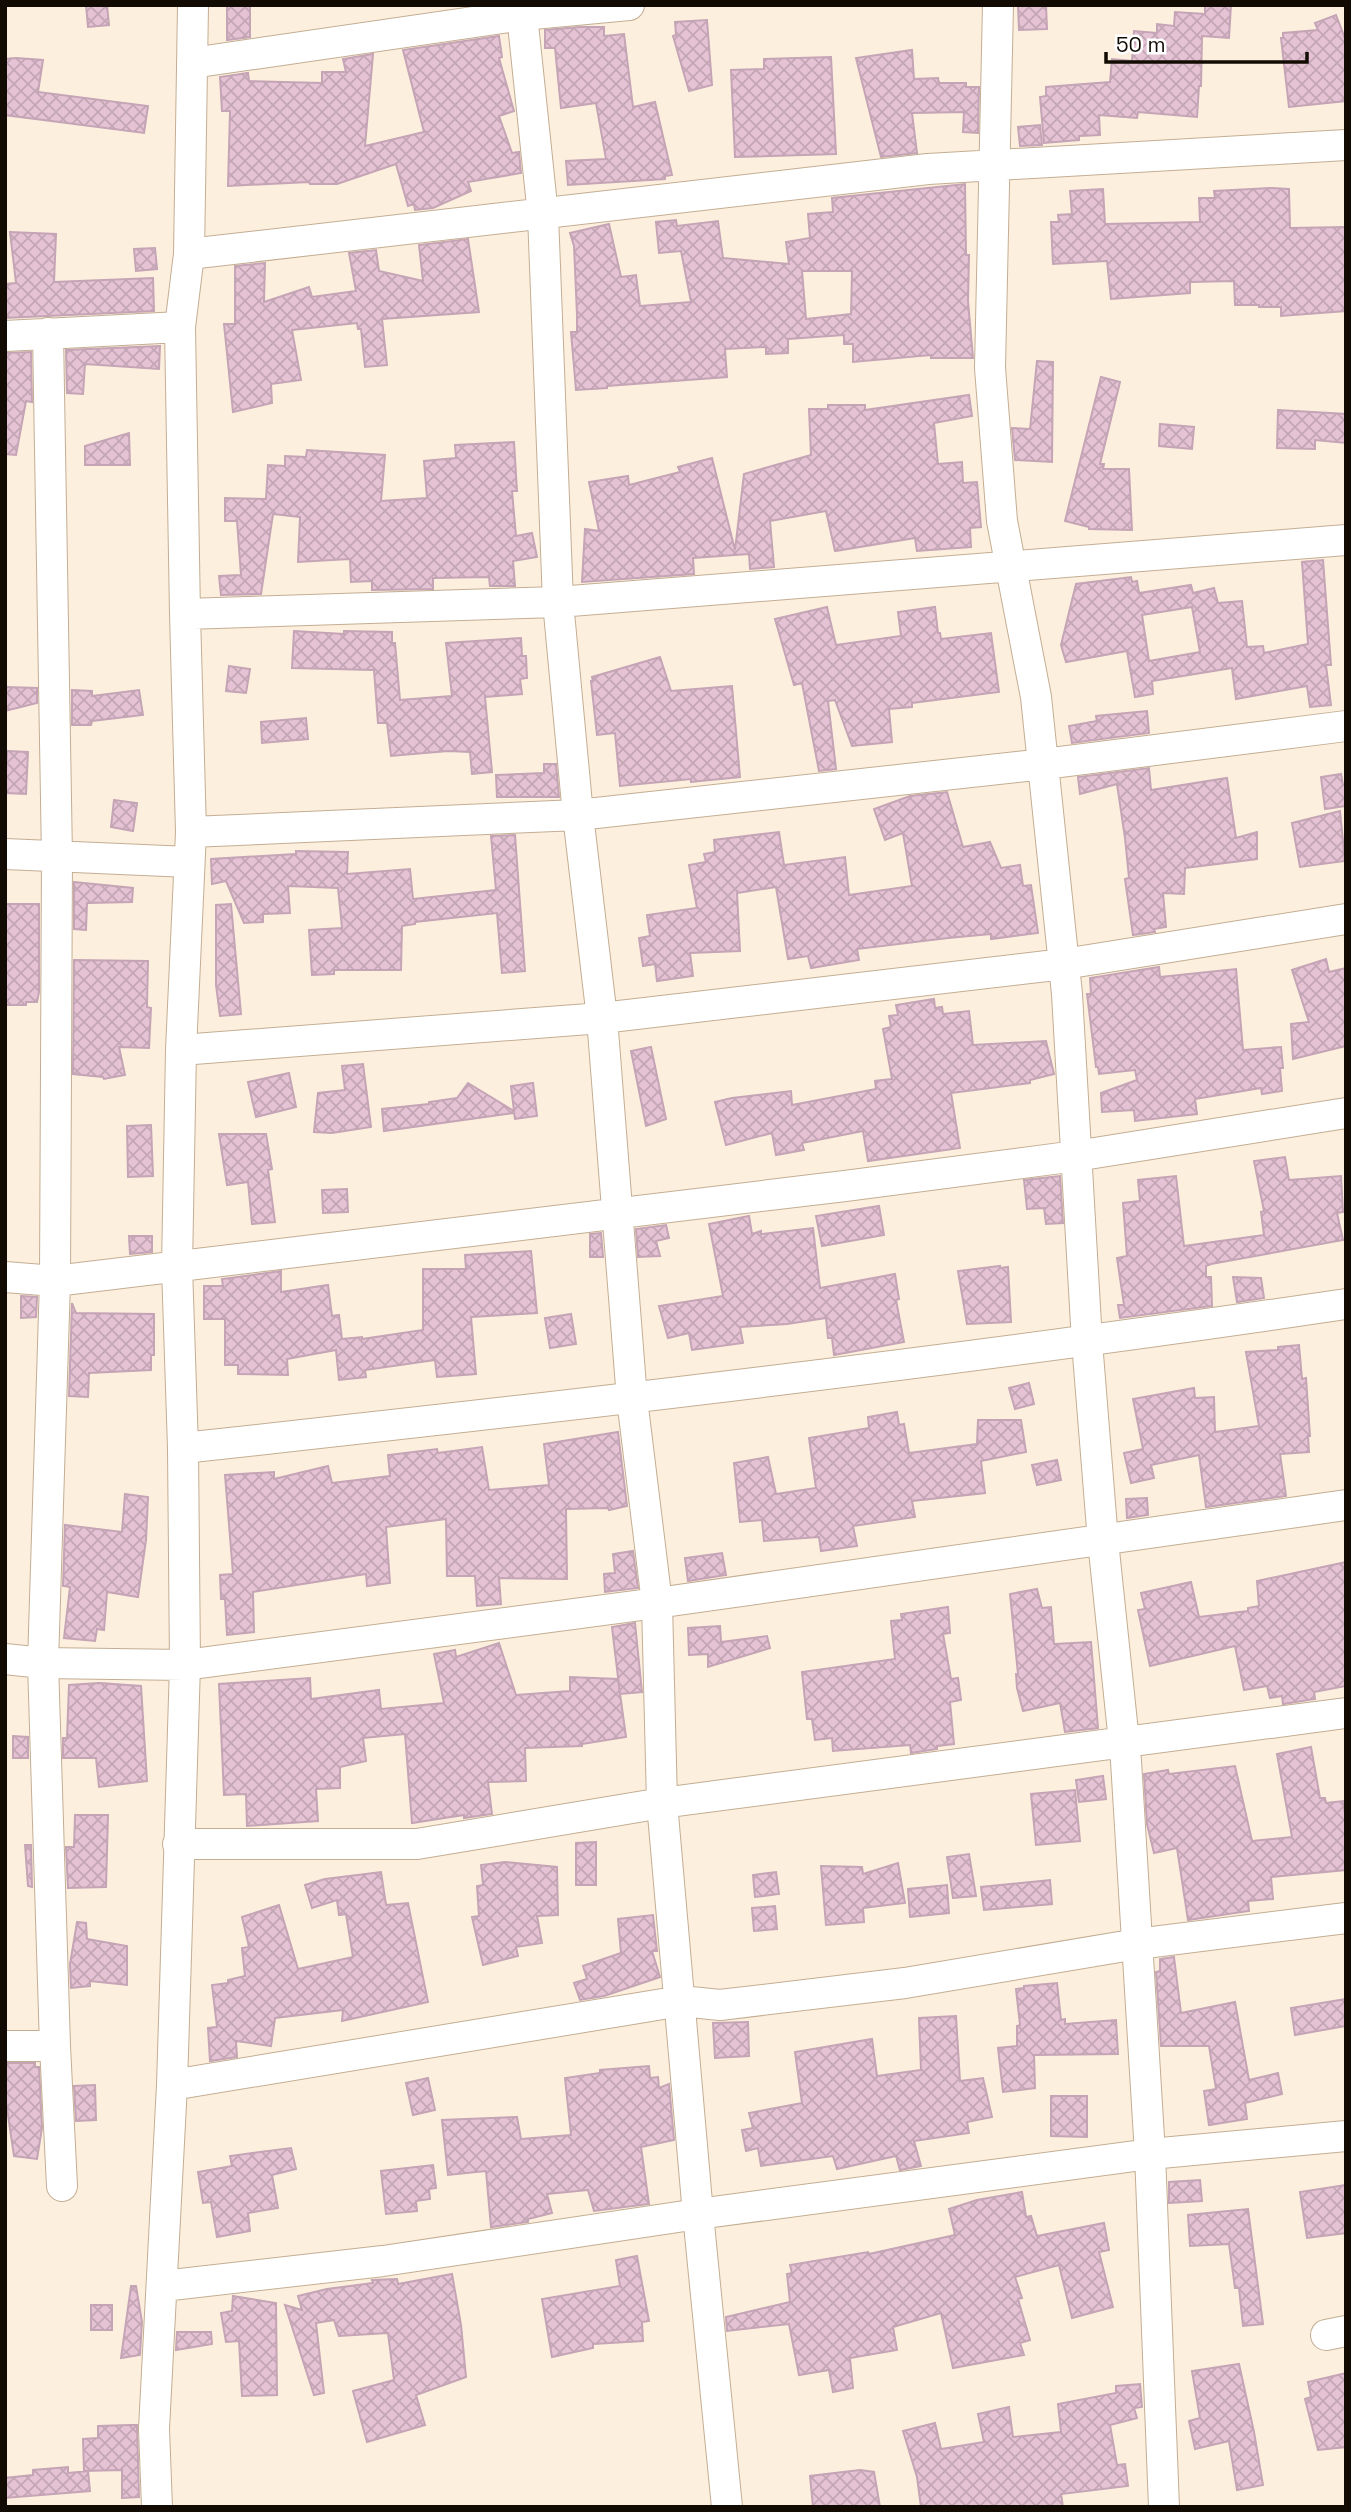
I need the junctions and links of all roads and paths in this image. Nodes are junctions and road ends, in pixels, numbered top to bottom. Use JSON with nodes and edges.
{"nodes":[{"id":1,"x":193,"y":5,"type":"edge"},
{"id":2,"x":629,"y":5,"type":"edge"},
{"id":3,"x":998,"y":5,"type":"edge"},
{"id":4,"x":521,"y":10,"type":"edge"},
{"id":5,"x":192,"y":63,"type":"junction"},
{"id":6,"x":1346,"y":145,"type":"edge"},
{"id":7,"x":544,"y":215,"type":"junction"},
{"id":8,"x":189,"y":254,"type":"junction"},
{"id":9,"x":180,"y":327,"type":"junction"},
{"id":10,"x":48,"y":333,"type":"junction"},
{"id":11,"x":5,"y":336,"type":"edge"},
{"id":12,"x":1346,"y":540,"type":"edge"},
{"id":13,"x":558,"y":602,"type":"junction"},
{"id":14,"x":185,"y":614,"type":"junction"},
{"id":15,"x":1346,"y":726,"type":"edge"},
{"id":16,"x":1044,"y":764,"type":"junction"},
{"id":17,"x":578,"y":815,"type":"junction"},
{"id":18,"x":191,"y":832,"type":"junction"},
{"id":19,"x":5,"y":854,"type":"edge"},
{"id":20,"x":57,"y":857,"type":"junction"},
{"id":21,"x":189,"y":862,"type":"junction"},
{"id":22,"x":1346,"y":919,"type":"edge"},
{"id":23,"x":1064,"y":964,"type":"junction"},
{"id":24,"x":602,"y":1018,"type":"junction"},
{"id":25,"x":181,"y":1050,"type":"junction"},
{"id":26,"x":1346,"y":1113,"type":"edge"},
{"id":27,"x":1076,"y":1156,"type":"junction"},
{"id":28,"x":617,"y":1212,"type":"junction"},
{"id":29,"x":177,"y":1266,"type":"junction"},
{"id":30,"x":5,"y":1277,"type":"edge"},
{"id":31,"x":55,"y":1281,"type":"junction"},
{"id":32,"x":1346,"y":1304,"type":"edge"},
{"id":33,"x":1087,"y":1342,"type":"junction"},
{"id":34,"x":632,"y":1399,"type":"junction"},
{"id":35,"x":183,"y":1448,"type":"junction"},
{"id":36,"x":1346,"y":1505,"type":"edge"},
{"id":37,"x":1103,"y":1541,"type":"junction"},
{"id":38,"x":657,"y":1603,"type":"junction"},
{"id":39,"x":5,"y":1659,"type":"edge"},
{"id":40,"x":43,"y":1663,"type":"junction"},
{"id":41,"x":185,"y":1665,"type":"junction"},
{"id":42,"x":1346,"y":1713,"type":"edge"},
{"id":43,"x":1125,"y":1744,"type":"junction"},
{"id":44,"x":662,"y":1804,"type":"junction"},
{"id":45,"x":178,"y":1844,"type":"junction"},
{"id":46,"x":1346,"y":1918,"type":"edge"},
{"id":47,"x":1137,"y":1944,"type":"junction"},
{"id":48,"x":681,"y":2001,"type":"junction"},
{"id":49,"x":5,"y":2046,"type":"edge"},
{"id":50,"x":55,"y":2046,"type":"junction"},
{"id":51,"x":172,"y":2085,"type":"junction"},
{"id":52,"x":1346,"y":2136,"type":"edge"},
{"id":53,"x":1150,"y":2154,"type":"junction"},
{"id":54,"x":62,"y":2186,"type":"dead end"},
{"id":55,"x":698,"y":2214,"type":"junction"},
{"id":56,"x":163,"y":2286,"type":"junction"},
{"id":57,"x":158,"y":2507,"type":"edge"},
{"id":58,"x":727,"y":2507,"type":"edge"},
{"id":59,"x":1164,"y":2507,"type":"edge"}],
"edges":[{"from":1,"to":5,"type":"street"},
{"from":2,"to":4,"type":"street"},
{"from":3,"to":16,"type":"street"},
{"from":4,"to":5,"type":"street"},
{"from":4,"to":7,"type":"street"},
{"from":5,"to":8,"type":"street"},
{"from":6,"to":7,"type":"street"},
{"from":7,"to":8,"type":"street"},
{"from":7,"to":13,"type":"street"},
{"from":8,"to":9,"type":"street"},
{"from":9,"to":10,"type":"street"},
{"from":9,"to":14,"type":"street"},
{"from":10,"to":11,"type":"street"},
{"from":10,"to":20,"type":"street"},
{"from":12,"to":13,"type":"street"},
{"from":13,"to":14,"type":"street"},
{"from":13,"to":17,"type":"street"},
{"from":14,"to":18,"type":"street"},
{"from":15,"to":16,"type":"street"},
{"from":16,"to":17,"type":"street"},
{"from":16,"to":23,"type":"street"},
{"from":17,"to":18,"type":"street"},
{"from":17,"to":24,"type":"street"},
{"from":18,"to":21,"type":"street"},
{"from":19,"to":20,"type":"street"},
{"from":20,"to":21,"type":"street"},
{"from":20,"to":31,"type":"street"},
{"from":21,"to":25,"type":"street"},
{"from":22,"to":23,"type":"street"},
{"from":23,"to":24,"type":"street"},
{"from":23,"to":27,"type":"street"},
{"from":24,"to":25,"type":"street"},
{"from":24,"to":28,"type":"street"},
{"from":25,"to":29,"type":"street"},
{"from":26,"to":27,"type":"street"},
{"from":27,"to":28,"type":"street"},
{"from":27,"to":33,"type":"street"},
{"from":28,"to":29,"type":"street"},
{"from":28,"to":34,"type":"street"},
{"from":29,"to":31,"type":"street"},
{"from":29,"to":35,"type":"street"},
{"from":30,"to":31,"type":"street"},
{"from":31,"to":40,"type":"street"},
{"from":32,"to":33,"type":"street"},
{"from":33,"to":34,"type":"street"},
{"from":33,"to":37,"type":"street"},
{"from":34,"to":35,"type":"street"},
{"from":34,"to":38,"type":"street"},
{"from":35,"to":41,"type":"street"},
{"from":36,"to":37,"type":"street"},
{"from":37,"to":38,"type":"street"},
{"from":37,"to":43,"type":"street"},
{"from":38,"to":41,"type":"street"},
{"from":38,"to":44,"type":"street"},
{"from":39,"to":40,"type":"street"},
{"from":40,"to":41,"type":"street"},
{"from":40,"to":50,"type":"street"},
{"from":41,"to":45,"type":"street"},
{"from":42,"to":43,"type":"street"},
{"from":43,"to":44,"type":"street"},
{"from":43,"to":47,"type":"street"},
{"from":44,"to":45,"type":"street"},
{"from":44,"to":48,"type":"street"},
{"from":45,"to":51,"type":"street"},
{"from":46,"to":47,"type":"street"},
{"from":47,"to":48,"type":"street"},
{"from":47,"to":53,"type":"street"},
{"from":48,"to":51,"type":"street"},
{"from":48,"to":55,"type":"street"},
{"from":49,"to":50,"type":"street"},
{"from":50,"to":54,"type":"street"},
{"from":51,"to":56,"type":"street"},
{"from":52,"to":53,"type":"street"},
{"from":53,"to":55,"type":"street"},
{"from":53,"to":59,"type":"street"},
{"from":55,"to":56,"type":"street"},
{"from":55,"to":58,"type":"street"},
{"from":56,"to":57,"type":"street"}]}
